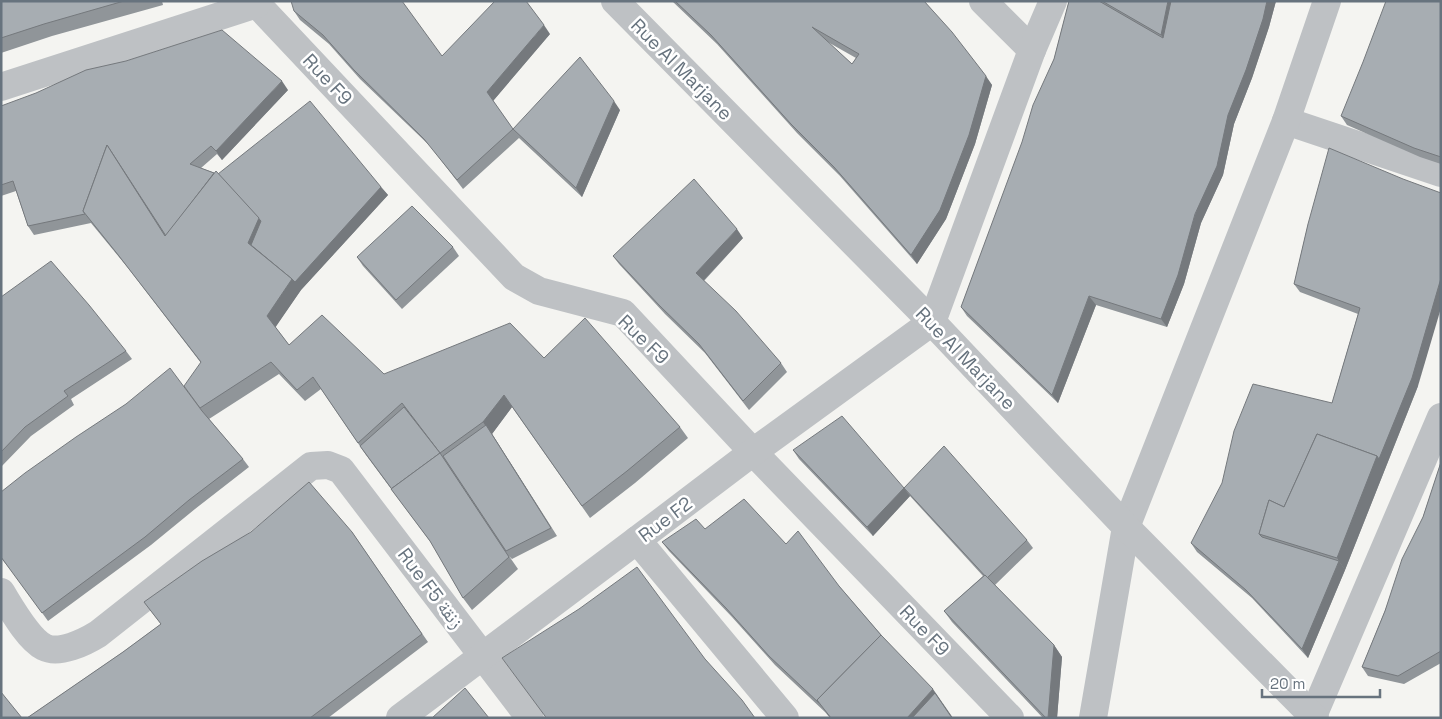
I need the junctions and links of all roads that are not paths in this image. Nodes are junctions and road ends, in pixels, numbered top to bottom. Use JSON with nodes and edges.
{"nodes":[{"id":1,"x":615,"y":1,"type":"edge"},
{"id":2,"x":983,"y":1,"type":"edge"},
{"id":3,"x":1053,"y":1,"type":"edge"},
{"id":4,"x":1327,"y":1,"type":"edge"},
{"id":5,"x":257,"y":2,"type":"edge"},
{"id":6,"x":1032,"y":50,"type":"junction"},
{"id":7,"x":1,"y":87,"type":"edge"},
{"id":8,"x":1286,"y":121,"type":"junction"},
{"id":9,"x":1441,"y":173,"type":"edge"},
{"id":10,"x":932,"y":322,"type":"junction"},
{"id":11,"x":1441,"y":417,"type":"edge"},
{"id":12,"x":753,"y":452,"type":"junction"},
{"id":13,"x":1126,"y":526,"type":"junction"},
{"id":14,"x":637,"y":540,"type":"junction"},
{"id":15,"x":1,"y":592,"type":"edge"},
{"id":16,"x":482,"y":656,"type":"junction"},
{"id":17,"x":1314,"y":717,"type":"edge"},
{"id":18,"x":400,"y":718,"type":"edge"},
{"id":19,"x":530,"y":718,"type":"edge"},
{"id":20,"x":785,"y":718,"type":"edge"},
{"id":21,"x":1010,"y":718,"type":"edge"},
{"id":22,"x":1093,"y":718,"type":"edge"}],
"edges":[{"from":1,"to":10,"type":"street","name":"Rue Al Marjane"},
{"from":2,"to":6,"type":"street"},
{"from":3,"to":6,"type":"street"},
{"from":4,"to":8,"type":"street"},
{"from":5,"to":7,"type":"street"},
{"from":5,"to":12,"type":"street","name":"Rue F9"},
{"from":6,"to":10,"type":"street"},
{"from":8,"to":9,"type":"street"},
{"from":8,"to":13,"type":"street"},
{"from":10,"to":12,"type":"street","name":"Rue F2"},
{"from":10,"to":13,"type":"street","name":"Rue Al Marjane"},
{"from":11,"to":17,"type":"street"},
{"from":12,"to":14,"type":"street","name":"Rue F2"},
{"from":12,"to":21,"type":"street","name":"Rue F9"},
{"from":13,"to":17,"type":"street","name":"Rue Al Marjane"},
{"from":13,"to":22,"type":"street"},
{"from":14,"to":16,"type":"street","name":"Rue F2"},
{"from":14,"to":20,"type":"street"},
{"from":15,"to":16,"type":"street","name":"Rue F5 زنقة"},
{"from":16,"to":18,"type":"street","name":"Rue F2"},
{"from":16,"to":19,"type":"street","name":"Rue F5 زنقة"}]}
